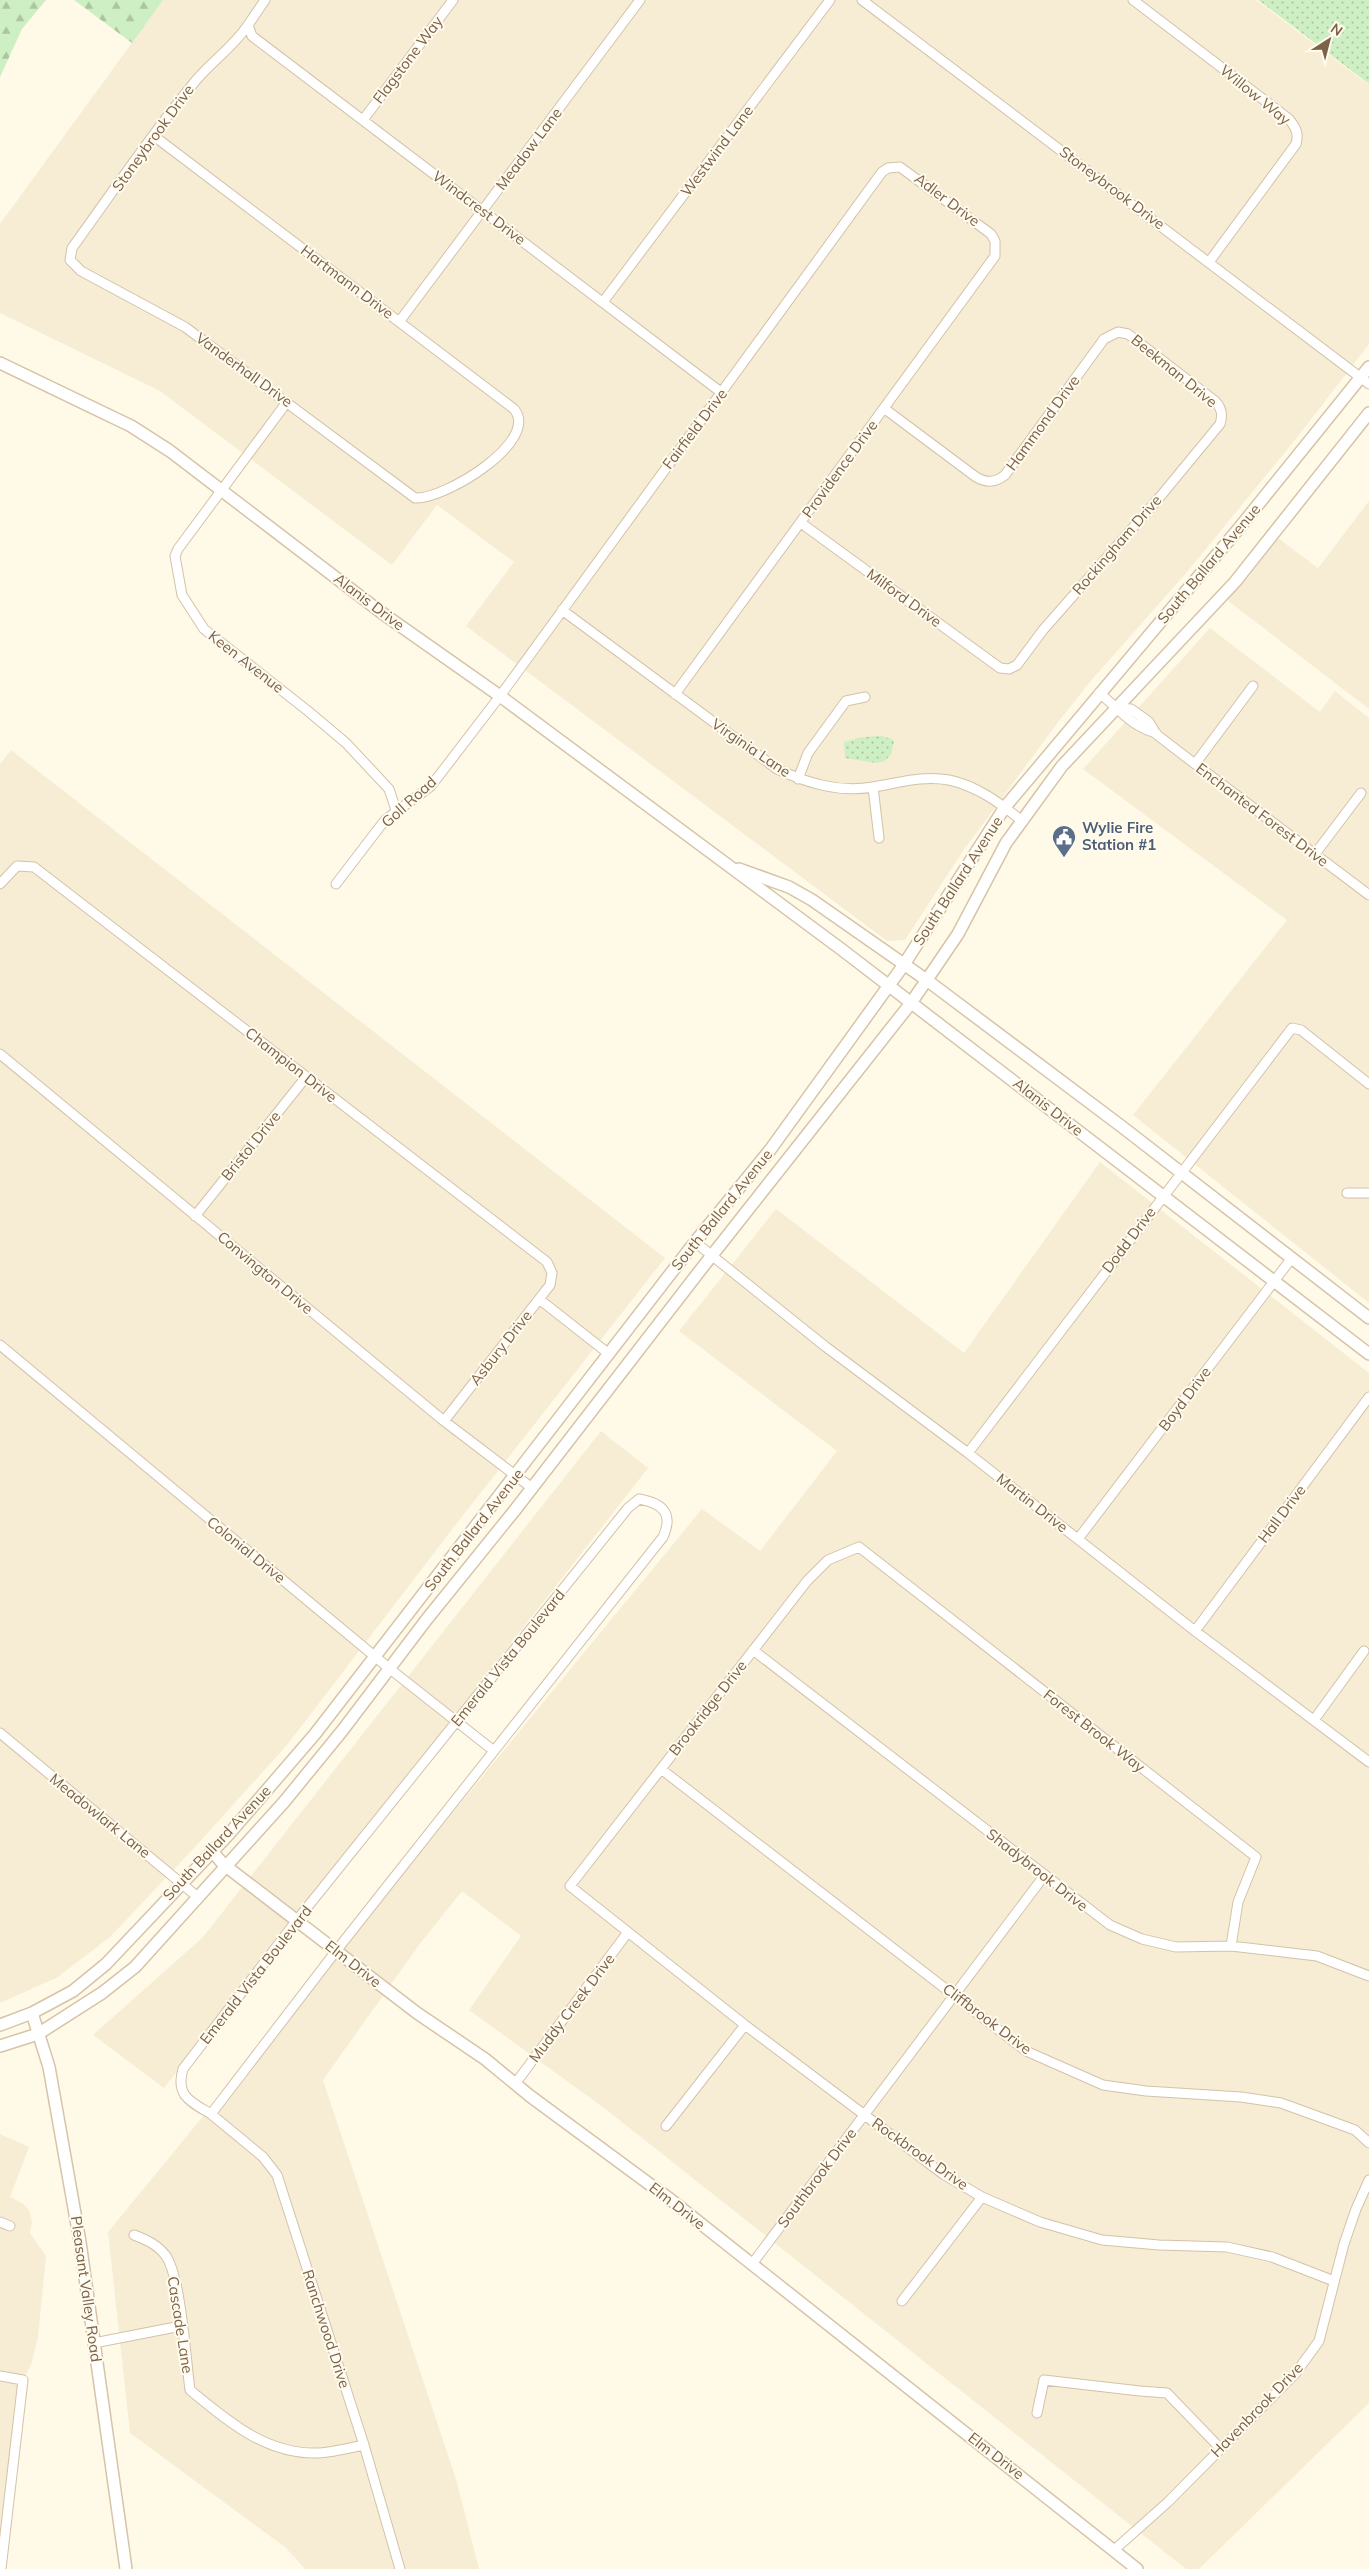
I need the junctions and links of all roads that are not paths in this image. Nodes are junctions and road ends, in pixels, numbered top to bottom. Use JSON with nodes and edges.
{"nodes":[{"id":1,"x":265,"y":0,"type":"edge"},
{"id":2,"x":453,"y":0,"type":"edge"},
{"id":3,"x":640,"y":0,"type":"edge"},
{"id":4,"x":830,"y":0,"type":"edge"},
{"id":5,"x":862,"y":0,"type":"edge"},
{"id":6,"x":1133,"y":0,"type":"edge"},
{"id":7,"x":249,"y":22,"type":"junction"},
{"id":8,"x":363,"y":120,"type":"junction"},
{"id":9,"x":154,"y":136,"type":"junction"},
{"id":10,"x":894,"y":167,"type":"joint"},
{"id":11,"x":483,"y":211,"type":"junction"},
{"id":12,"x":995,"y":241,"type":"joint"},
{"id":13,"x":70,"y":260,"type":"joint"},
{"id":14,"x":1209,"y":262,"type":"junction"},
{"id":15,"x":603,"y":302,"type":"junction"},
{"id":16,"x":399,"y":322,"type":"junction"},
{"id":17,"x":1118,"y":332,"type":"joint"},
{"id":18,"x":0,"y":363,"type":"edge"},
{"id":19,"x":1369,"y":367,"type":"edge"},
{"id":20,"x":1365,"y":381,"type":"edge"},
{"id":21,"x":722,"y":393,"type":"junction"},
{"id":22,"x":287,"y":402,"type":"junction"},
{"id":23,"x":885,"y":409,"type":"junction"},
{"id":24,"x":1369,"y":413,"type":"edge"},
{"id":25,"x":1222,"y":418,"type":"joint"},
{"id":26,"x":222,"y":492,"type":"junction"},
{"id":27,"x":409,"y":495,"type":"joint"},
{"id":28,"x":801,"y":522,"type":"junction"},
{"id":29,"x":562,"y":610,"type":"junction"},
{"id":30,"x":1009,"y":669,"type":"joint"},
{"id":31,"x":1254,"y":686,"type":"dead end"},
{"id":32,"x":1099,"y":693,"type":"junction"},
{"id":33,"x":675,"y":694,"type":"junction"},
{"id":34,"x":500,"y":696,"type":"junction"},
{"id":35,"x":865,"y":697,"type":"dead end"},
{"id":36,"x":1119,"y":708,"type":"junction"},
{"id":37,"x":1195,"y":764,"type":"junction"},
{"id":38,"x":798,"y":779,"type":"junction"},
{"id":39,"x":873,"y":787,"type":"junction"},
{"id":40,"x":1361,"y":793,"type":"dead end"},
{"id":41,"x":1005,"y":807,"type":"junction"},
{"id":42,"x":396,"y":810,"type":"junction"},
{"id":43,"x":1022,"y":821,"type":"junction"},
{"id":44,"x":879,"y":838,"type":"dead end"},
{"id":45,"x":1315,"y":854,"type":"junction"},
{"id":46,"x":725,"y":863,"type":"junction"},
{"id":47,"x":0,"y":884,"type":"edge"},
{"id":48,"x":336,"y":884,"type":"dead end"},
{"id":49,"x":1369,"y":895,"type":"edge"},
{"id":50,"x":903,"y":966,"type":"junction"},
{"id":51,"x":928,"y":981,"type":"junction"},
{"id":52,"x":888,"y":986,"type":"junction"},
{"id":53,"x":911,"y":1003,"type":"junction"},
{"id":54,"x":0,"y":1054,"type":"edge"},
{"id":55,"x":306,"y":1077,"type":"junction"},
{"id":56,"x":1369,"y":1084,"type":"edge"},
{"id":57,"x":1180,"y":1172,"type":"junction"},
{"id":58,"x":1347,"y":1193,"type":"dead end"},
{"id":59,"x":1369,"y":1193,"type":"edge"},
{"id":60,"x":1163,"y":1195,"type":"junction"},
{"id":61,"x":195,"y":1216,"type":"junction"},
{"id":62,"x":695,"y":1242,"type":"junction"},
{"id":63,"x":712,"y":1256,"type":"junction"},
{"id":64,"x":1292,"y":1259,"type":"junction"},
{"id":65,"x":552,"y":1273,"type":"joint"},
{"id":66,"x":1274,"y":1282,"type":"junction"},
{"id":67,"x":539,"y":1299,"type":"junction"},
{"id":68,"x":1369,"y":1318,"type":"edge"},
{"id":69,"x":0,"y":1346,"type":"edge"},
{"id":70,"x":610,"y":1354,"type":"junction"},
{"id":71,"x":1369,"y":1354,"type":"edge"},
{"id":72,"x":1369,"y":1397,"type":"edge"},
{"id":73,"x":444,"y":1421,"type":"junction"},
{"id":74,"x":968,"y":1453,"type":"junction"},
{"id":75,"x":516,"y":1475,"type":"junction"},
{"id":76,"x":532,"y":1488,"type":"junction"},
{"id":77,"x":1078,"y":1539,"type":"junction"},
{"id":78,"x":859,"y":1548,"type":"joint"},
{"id":79,"x":1195,"y":1631,"type":"junction"},
{"id":80,"x":753,"y":1650,"type":"junction"},
{"id":81,"x":1364,"y":1651,"type":"dead end"},
{"id":82,"x":374,"y":1655,"type":"junction"},
{"id":83,"x":390,"y":1669,"type":"junction"},
{"id":84,"x":1314,"y":1720,"type":"junction"},
{"id":85,"x":458,"y":1721,"type":"junction"},
{"id":86,"x":0,"y":1733,"type":"edge"},
{"id":87,"x":494,"y":1751,"type":"junction"},
{"id":88,"x":1369,"y":1762,"type":"edge"},
{"id":89,"x":661,"y":1769,"type":"junction"},
{"id":90,"x":212,"y":1851,"type":"junction"},
{"id":91,"x":227,"y":1867,"type":"junction"},
{"id":92,"x":1044,"y":1876,"type":"junction"},
{"id":93,"x":181,"y":1883,"type":"junction"},
{"id":94,"x":570,"y":1886,"type":"joint"},
{"id":95,"x":199,"y":1898,"type":"junction"},
{"id":96,"x":297,"y":1920,"type":"junction"},
{"id":97,"x":628,"y":1932,"type":"junction"},
{"id":98,"x":1231,"y":1946,"type":"junction"},
{"id":99,"x":336,"y":1951,"type":"junction"},
{"id":100,"x":1369,"y":1976,"type":"edge"},
{"id":101,"x":953,"y":1995,"type":"junction"},
{"id":102,"x":32,"y":2013,"type":"junction"},
{"id":103,"x":0,"y":2024,"type":"edge"},
{"id":104,"x":745,"y":2025,"type":"junction"},
{"id":105,"x":38,"y":2034,"type":"junction"},
{"id":106,"x":0,"y":2046,"type":"edge"},
{"id":107,"x":515,"y":2084,"type":"junction"},
{"id":108,"x":211,"y":2114,"type":"junction"},
{"id":109,"x":865,"y":2115,"type":"junction"},
{"id":110,"x":666,"y":2126,"type":"dead end"},
{"id":111,"x":1369,"y":2143,"type":"edge"},
{"id":112,"x":1369,"y":2180,"type":"edge"},
{"id":113,"x":982,"y":2197,"type":"junction"},
{"id":114,"x":0,"y":2222,"type":"edge"},
{"id":115,"x":10,"y":2226,"type":"dead end"},
{"id":116,"x":134,"y":2234,"type":"dead end"},
{"id":117,"x":752,"y":2264,"type":"junction"},
{"id":118,"x":1334,"y":2282,"type":"junction"},
{"id":119,"x":902,"y":2301,"type":"dead end"},
{"id":120,"x":181,"y":2326,"type":"junction"},
{"id":121,"x":94,"y":2343,"type":"junction"},
{"id":122,"x":0,"y":2376,"type":"edge"},
{"id":123,"x":1037,"y":2413,"type":"dead end"},
{"id":124,"x":364,"y":2445,"type":"junction"},
{"id":125,"x":1221,"y":2449,"type":"junction"},
{"id":126,"x":3,"y":2515,"type":"edge"},
{"id":127,"x":1114,"y":2550,"type":"junction"},
{"id":128,"x":1,"y":2569,"type":"edge"},
{"id":129,"x":126,"y":2569,"type":"edge"},
{"id":130,"x":400,"y":2569,"type":"edge"},
{"id":131,"x":1137,"y":2569,"type":"edge"}],
"edges":[{"from":1,"to":7,"type":"street","name":"Stoneybrook Drive"},
{"from":2,"to":8,"type":"street","name":"Flagstone Way"},
{"from":3,"to":11,"type":"street","name":"Meadow Lane"},
{"from":4,"to":15,"type":"street","name":"Westwind Lane"},
{"from":5,"to":14,"type":"street","name":"Stoneybrook Drive"},
{"from":6,"to":14,"type":"street","name":"Willow Way"},
{"from":7,"to":8,"type":"street","name":"Windcrest Drive"},
{"from":7,"to":9,"type":"street","name":"Stoneybrook Drive"},
{"from":8,"to":11,"type":"street","name":"Windcrest Drive"},
{"from":9,"to":13,"type":"street","name":"Stoneybrook Drive"},
{"from":9,"to":16,"type":"street","name":"Hartmann Drive"},
{"from":10,"to":12,"type":"street","name":"Adler Drive"},
{"from":10,"to":21,"type":"street","name":"Fairfield Drive"},
{"from":11,"to":15,"type":"street","name":"Windcrest Drive"},
{"from":11,"to":16,"type":"street","name":"Meadow Lane"},
{"from":12,"to":23,"type":"street","name":"Providence Drive"},
{"from":13,"to":22,"type":"street","name":"Vanderhall Drive"},
{"from":14,"to":20,"type":"street","name":"Stoneybrook Drive"},
{"from":15,"to":21,"type":"street","name":"Windcrest Drive"},
{"from":16,"to":27,"type":"street","name":"Hartmann Drive"},
{"from":17,"to":23,"type":"street","name":"Hammond Drive"},
{"from":17,"to":25,"type":"street","name":"Beekman Drive"},
{"from":18,"to":26,"type":"main road","name":"Alanis Drive"},
{"from":19,"to":20,"type":"main road","name":"South Ballard Avenue"},
{"from":20,"to":32,"type":"main road","name":"South Ballard Avenue"},
{"from":21,"to":29,"type":"street","name":"Fairfield Drive"},
{"from":22,"to":26,"type":"street","name":"Keen Avenue"},
{"from":22,"to":27,"type":"street","name":"Vanderhall Drive"},
{"from":23,"to":28,"type":"street","name":"Providence Drive"},
{"from":24,"to":36,"type":"main road","name":"South Ballard Avenue"},
{"from":25,"to":30,"type":"street","name":"Rockingham Drive"},
{"from":26,"to":34,"type":"main road","name":"Alanis Drive"},
{"from":26,"to":42,"type":"street","name":"Keen Avenue"},
{"from":28,"to":30,"type":"street","name":"Milford Drive"},
{"from":28,"to":33,"type":"street","name":"Providence Drive"},
{"from":29,"to":33,"type":"street","name":"Virginia Lane"},
{"from":29,"to":34,"type":"street","name":"Fairfield Drive"},
{"from":31,"to":37,"type":"street"},
{"from":32,"to":36,"type":"street","name":"Enchanted Forest Drive"},
{"from":32,"to":41,"type":"main road","name":"South Ballard Avenue"},
{"from":33,"to":38,"type":"street","name":"Virginia Lane"},
{"from":34,"to":42,"type":"street","name":"Goll Road"},
{"from":34,"to":46,"type":"main road","name":"Alanis Drive"},
{"from":35,"to":38,"type":"street"},
{"from":36,"to":37,"type":"street","name":"Enchanted Forest Drive"},
{"from":36,"to":43,"type":"main road","name":"South Ballard Avenue"},
{"from":37,"to":45,"type":"street","name":"Enchanted Forest Drive"},
{"from":38,"to":39,"type":"street","name":"Virginia Lane"},
{"from":39,"to":41,"type":"street","name":"Virginia Lane"},
{"from":39,"to":44,"type":"street"},
{"from":40,"to":45,"type":"street"},
{"from":41,"to":43,"type":"street","name":"Virginia Lane"},
{"from":41,"to":50,"type":"main road","name":"South Ballard Avenue"},
{"from":42,"to":48,"type":"street","name":"Goll Road"},
{"from":43,"to":51,"type":"main road","name":"South Ballard Avenue"},
{"from":45,"to":49,"type":"street","name":"Enchanted Forest Drive"},
{"from":46,"to":50,"type":"main road","name":"Alanis Drive"},
{"from":46,"to":52,"type":"main road","name":"Alanis Drive"},
{"from":47,"to":55,"type":"street","name":"Champion Drive"},
{"from":50,"to":51,"type":"main road","name":"Alanis Drive"},
{"from":50,"to":52,"type":"main road","name":"South Ballard Avenue"},
{"from":51,"to":53,"type":"main road","name":"South Ballard Avenue"},
{"from":51,"to":57,"type":"main road","name":"Alanis Drive"},
{"from":52,"to":53,"type":"main road","name":"Alanis Drive"},
{"from":52,"to":62,"type":"main road","name":"South Ballard Avenue"},
{"from":53,"to":60,"type":"main road","name":"Alanis Drive"},
{"from":53,"to":63,"type":"main road","name":"South Ballard Avenue"},
{"from":54,"to":61,"type":"street","name":"Convington Drive"},
{"from":55,"to":61,"type":"street","name":"Bristol Drive"},
{"from":55,"to":65,"type":"street","name":"Champion Drive"},
{"from":56,"to":57,"type":"street","name":"Dodd Drive"},
{"from":57,"to":60,"type":"street","name":"Dodd Drive"},
{"from":57,"to":64,"type":"main road","name":"Alanis Drive"},
{"from":58,"to":59,"type":"street"},
{"from":60,"to":66,"type":"main road","name":"Alanis Drive"},
{"from":60,"to":74,"type":"street","name":"Dodd Drive"},
{"from":61,"to":73,"type":"street","name":"Convington Drive"},
{"from":62,"to":63,"type":"street","name":"Martin Drive"},
{"from":62,"to":70,"type":"main road","name":"South Ballard Avenue"},
{"from":63,"to":74,"type":"street","name":"Martin Drive"},
{"from":63,"to":76,"type":"main road","name":"South Ballard Avenue"},
{"from":64,"to":66,"type":"street","name":"Boyd Drive"},
{"from":64,"to":68,"type":"main road","name":"Alanis Drive"},
{"from":65,"to":67,"type":"street","name":"Asbury Drive"},
{"from":66,"to":71,"type":"main road","name":"Alanis Drive"},
{"from":66,"to":77,"type":"street","name":"Boyd Drive"},
{"from":67,"to":70,"type":"street"},
{"from":67,"to":73,"type":"street","name":"Asbury Drive"},
{"from":69,"to":82,"type":"street","name":"Colonial Drive"},
{"from":70,"to":75,"type":"main road","name":"South Ballard Avenue"},
{"from":72,"to":79,"type":"street","name":"Hall Drive"},
{"from":73,"to":75,"type":"street","name":"Convington Drive"},
{"from":74,"to":77,"type":"street","name":"Martin Drive"},
{"from":75,"to":76,"type":"street","name":"Convington Drive"},
{"from":75,"to":82,"type":"main road","name":"South Ballard Avenue"},
{"from":76,"to":83,"type":"main road","name":"South Ballard Avenue"},
{"from":77,"to":79,"type":"street","name":"Martin Drive"},
{"from":78,"to":80,"type":"street","name":"Brookridge Drive"},
{"from":78,"to":98,"type":"street","name":"Forest Brook Way"},
{"from":79,"to":84,"type":"street","name":"Martin Drive"},
{"from":80,"to":89,"type":"street","name":"Brookridge Drive"},
{"from":80,"to":92,"type":"street","name":"Shadybrook Drive"},
{"from":81,"to":84,"type":"street"},
{"from":82,"to":83,"type":"street","name":"Colonial Drive"},
{"from":82,"to":90,"type":"main road","name":"South Ballard Avenue"},
{"from":83,"to":85,"type":"street","name":"Colonial Drive"},
{"from":83,"to":91,"type":"main road","name":"South Ballard Avenue"},
{"from":84,"to":88,"type":"street","name":"Martin Drive"},
{"from":85,"to":87,"type":"street","name":"Colonial Drive"},
{"from":85,"to":87,"type":"street","name":"Emerald Vista Boulevard"},
{"from":85,"to":96,"type":"street","name":"Emerald Vista Boulevard"},
{"from":86,"to":93,"type":"street","name":"Meadowlark Lane"},
{"from":87,"to":99,"type":"street","name":"Emerald Vista Boulevard"},
{"from":89,"to":94,"type":"street","name":"Brookridge Drive"},
{"from":89,"to":101,"type":"street","name":"Cliffbrook Drive"},
{"from":90,"to":91,"type":"main road","name":"Elm Drive"},
{"from":90,"to":93,"type":"main road","name":"South Ballard Avenue"},
{"from":91,"to":95,"type":"main road","name":"South Ballard Avenue"},
{"from":91,"to":96,"type":"main road","name":"Elm Drive"},
{"from":92,"to":98,"type":"street","name":"Shadybrook Drive"},
{"from":92,"to":101,"type":"street","name":"Southbrook Drive"},
{"from":93,"to":95,"type":"street","name":"Meadowlark Lane"},
{"from":93,"to":102,"type":"main road","name":"South Ballard Avenue"},
{"from":94,"to":97,"type":"street","name":"Rockbrook Drive"},
{"from":95,"to":105,"type":"main road","name":"South Ballard Avenue"},
{"from":96,"to":99,"type":"main road","name":"Elm Drive"},
{"from":96,"to":108,"type":"street","name":"Emerald Vista Boulevard"},
{"from":97,"to":104,"type":"street","name":"Rockbrook Drive"},
{"from":97,"to":107,"type":"street","name":"Muddy Creek Drive"},
{"from":98,"to":100,"type":"street","name":"Shadybrook Drive"},
{"from":99,"to":107,"type":"main road","name":"Elm Drive"},
{"from":99,"to":108,"type":"street","name":"Emerald Vista Boulevard"},
{"from":101,"to":109,"type":"street","name":"Southbrook Drive"},
{"from":101,"to":111,"type":"street","name":"Cliffbrook Drive"},
{"from":102,"to":103,"type":"main road","name":"South Ballard Avenue"},
{"from":102,"to":105,"type":"main road","name":"Pleasant Valley Road"},
{"from":104,"to":109,"type":"street","name":"Rockbrook Drive"},
{"from":104,"to":110,"type":"street"},
{"from":105,"to":106,"type":"main road","name":"South Ballard Avenue"},
{"from":105,"to":121,"type":"main road","name":"Pleasant Valley Road"},
{"from":107,"to":117,"type":"main road","name":"Elm Drive"},
{"from":108,"to":124,"type":"street","name":"Ranchwood Drive"},
{"from":109,"to":113,"type":"street","name":"Rockbrook Drive"},
{"from":109,"to":117,"type":"street","name":"Southbrook Drive"},
{"from":112,"to":118,"type":"street","name":"Havenbrook Drive"},
{"from":113,"to":118,"type":"street","name":"Rockbrook Drive"},
{"from":113,"to":119,"type":"street"},
{"from":114,"to":115,"type":"street"},
{"from":116,"to":120,"type":"street","name":"Cascade Lane"},
{"from":117,"to":127,"type":"main road","name":"Elm Drive"},
{"from":118,"to":125,"type":"street","name":"Havenbrook Drive"},
{"from":120,"to":121,"type":"street"},
{"from":120,"to":124,"type":"street","name":"Cascade Lane"},
{"from":121,"to":129,"type":"main road","name":"Pleasant Valley Road"},
{"from":122,"to":126,"type":"street"},
{"from":123,"to":125,"type":"street"},
{"from":124,"to":130,"type":"street","name":"Ranchwood Drive"},
{"from":125,"to":127,"type":"street","name":"Havenbrook Drive"},
{"from":126,"to":128,"type":"street"},
{"from":127,"to":131,"type":"main road","name":"Elm Drive"}]}
